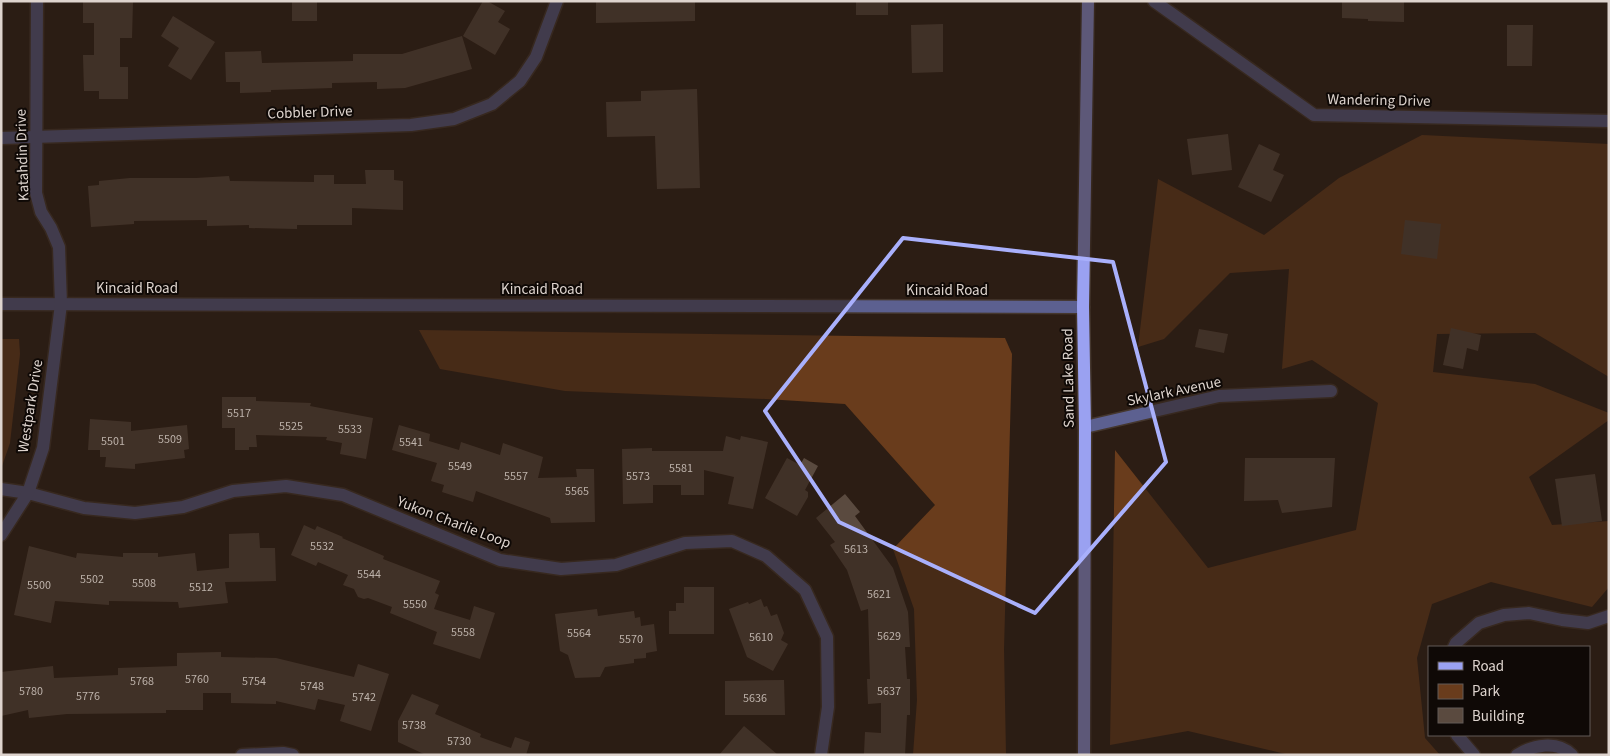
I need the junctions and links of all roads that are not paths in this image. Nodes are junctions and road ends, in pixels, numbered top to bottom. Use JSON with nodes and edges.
{"nodes":[{"id":1,"x":37,"y":1,"type":"edge"},
{"id":2,"x":557,"y":1,"type":"edge"},
{"id":3,"x":1088,"y":1,"type":"edge"},
{"id":4,"x":1154,"y":1,"type":"edge"},
{"id":5,"x":1609,"y":122,"type":"edge"},
{"id":6,"x":1,"y":138,"type":"edge"},
{"id":7,"x":36,"y":138,"type":"junction"},
{"id":8,"x":1,"y":304,"type":"edge"},
{"id":9,"x":61,"y":304,"type":"junction"},
{"id":10,"x":1083,"y":307,"type":"junction"},
{"id":11,"x":1331,"y":392,"type":"dead end"},
{"id":12,"x":1085,"y":427,"type":"junction"},
{"id":13,"x":1,"y":489,"type":"edge"},
{"id":14,"x":28,"y":493,"type":"junction"},
{"id":15,"x":1,"y":535,"type":"edge"},
{"id":16,"x":1609,"y":616,"type":"edge"},
{"id":17,"x":1454,"y":646,"type":"edge"},
{"id":18,"x":1458,"y":736,"type":"edge"},
{"id":19,"x":242,"y":755,"type":"edge"},
{"id":20,"x":293,"y":755,"type":"edge"},
{"id":21,"x":820,"y":755,"type":"edge"},
{"id":22,"x":1084,"y":755,"type":"edge"},
{"id":23,"x":1474,"y":755,"type":"edge"},
{"id":24,"x":1517,"y":755,"type":"edge"},
{"id":25,"x":1572,"y":755,"type":"edge"}],
"edges":[{"from":1,"to":7,"type":"street","name":"Katahdin Drive"},
{"from":2,"to":7,"type":"street","name":"Cobbler Drive"},
{"from":3,"to":10,"type":"main road","name":"Sand Lake Road"},
{"from":4,"to":5,"type":"street","name":"Wandering Drive"},
{"from":6,"to":7,"type":"street","name":"Cobbler Drive"},
{"from":7,"to":9,"type":"street","name":"Katahdin Drive"},
{"from":8,"to":9,"type":"street","name":"Kincaid Road"},
{"from":9,"to":10,"type":"street","name":"Kincaid Road"},
{"from":9,"to":14,"type":"street","name":"Westpark Drive"},
{"from":10,"to":12,"type":"main road","name":"Sand Lake Road"},
{"from":11,"to":12,"type":"street","name":"Skylark Avenue"},
{"from":12,"to":22,"type":"main road","name":"Sand Lake Road"},
{"from":13,"to":14,"type":"street","name":"Yukon Charlie Loop"},
{"from":14,"to":15,"type":"street","name":"Westpark Drive"},
{"from":14,"to":21,"type":"street","name":"Yukon Charlie Loop"},
{"from":16,"to":17,"type":"street"},
{"from":18,"to":23,"type":"street"},
{"from":19,"to":20,"type":"street"},
{"from":24,"to":25,"type":"street"}]}
